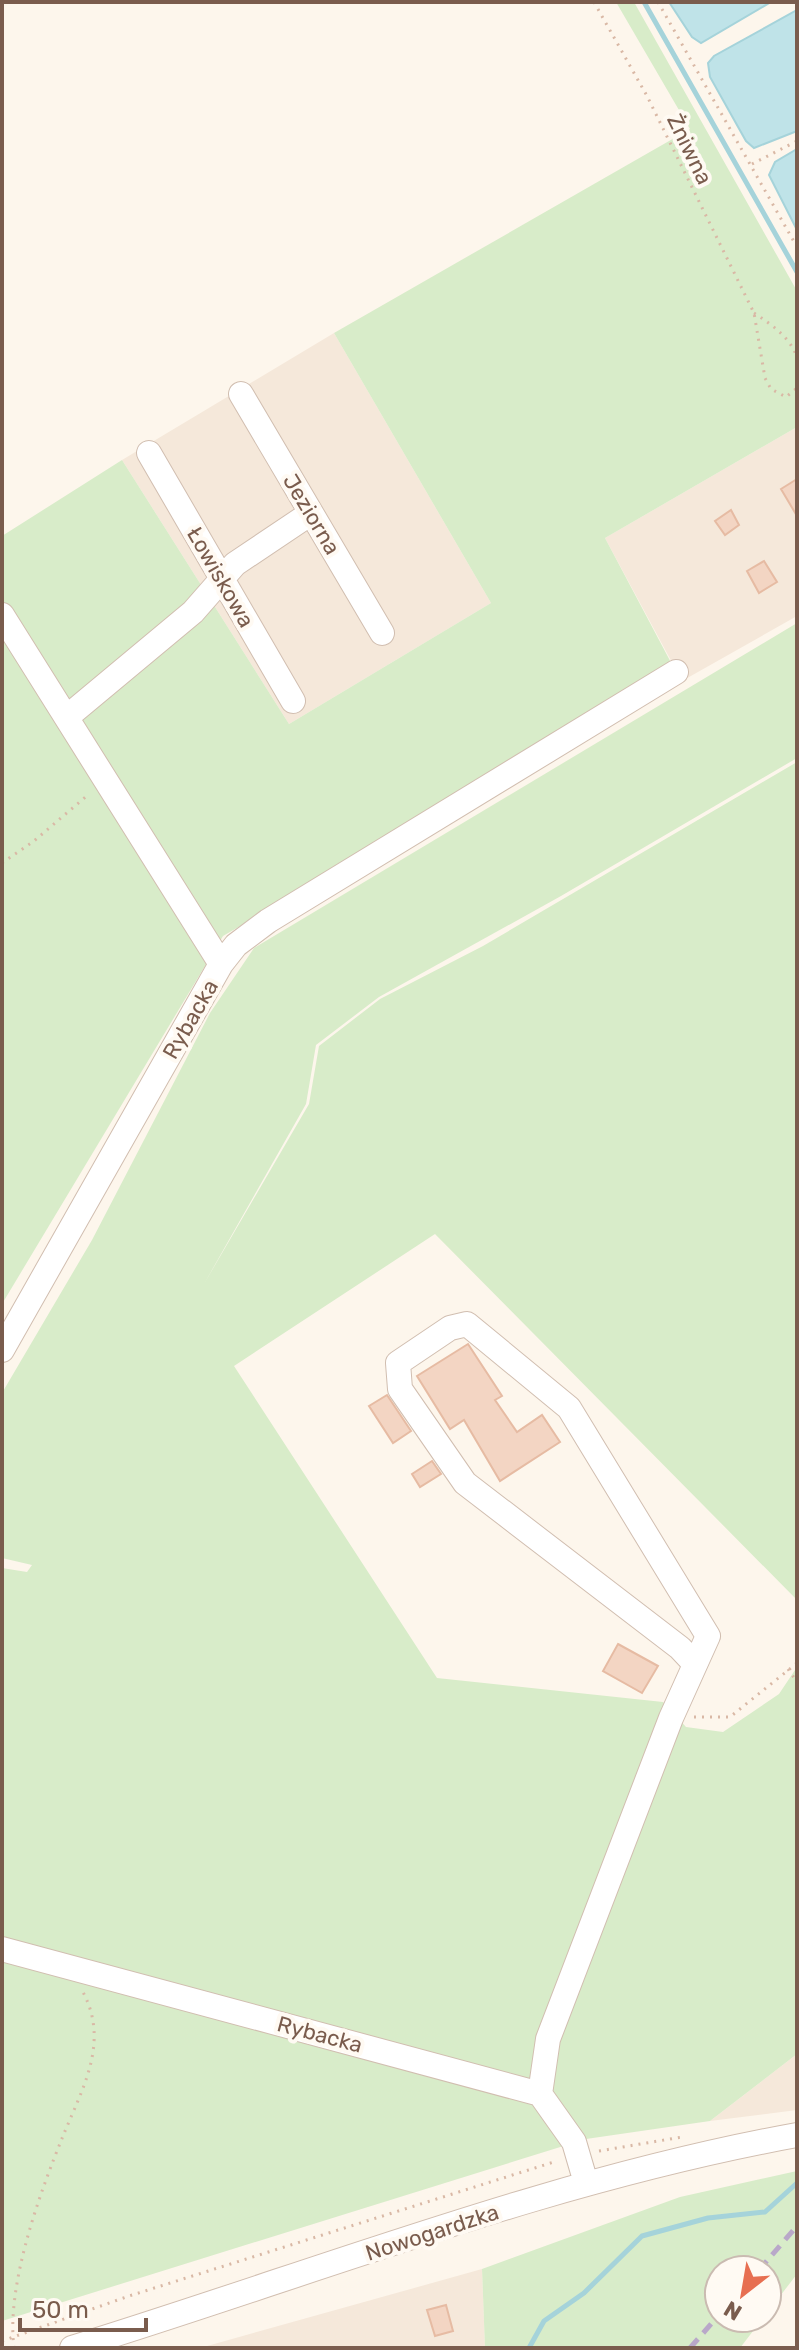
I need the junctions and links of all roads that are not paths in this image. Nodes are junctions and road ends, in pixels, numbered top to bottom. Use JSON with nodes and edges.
{"nodes":[{"id":1,"x":241,"y":394,"type":"dead end"},
{"id":2,"x":149,"y":453,"type":"dead end"},
{"id":3,"x":311,"y":513,"type":"junction"},
{"id":4,"x":224,"y":581,"type":"junction"},
{"id":5,"x":2,"y":615,"type":"edge"},
{"id":6,"x":382,"y":633,"type":"dead end"},
{"id":7,"x":676,"y":672,"type":"dead end"},
{"id":8,"x":293,"y":701,"type":"dead end"},
{"id":9,"x":67,"y":717,"type":"junction"},
{"id":10,"x":221,"y":964,"type":"junction"},
{"id":11,"x":2,"y":1350,"type":"edge"},
{"id":12,"x":695,"y":1664,"type":"junction"},
{"id":13,"x":2,"y":1949,"type":"edge"},
{"id":14,"x":540,"y":2094,"type":"junction"},
{"id":15,"x":797,"y":2135,"type":"edge"},
{"id":16,"x":586,"y":2183,"type":"junction"},
{"id":17,"x":72,"y":2348,"type":"edge"}],
"edges":[{"from":1,"to":3,"type":"street","name":"Jeziorna"},
{"from":2,"to":4,"type":"street","name":"Łowiskowa"},
{"from":3,"to":4,"type":"street"},
{"from":3,"to":6,"type":"street","name":"Jeziorna"},
{"from":4,"to":8,"type":"street","name":"Łowiskowa"},
{"from":4,"to":9,"type":"street"},
{"from":5,"to":9,"type":"street","name":"Rybacka"},
{"from":7,"to":10,"type":"street"},
{"from":9,"to":10,"type":"street","name":"Rybacka"},
{"from":10,"to":11,"type":"street","name":"Rybacka"},
{"from":12,"to":12,"type":"street"},
{"from":12,"to":14,"type":"street"},
{"from":13,"to":14,"type":"street","name":"Rybacka"},
{"from":14,"to":16,"type":"street"},
{"from":15,"to":16,"type":"street","name":"Nowogardzka"},
{"from":16,"to":17,"type":"street","name":"Nowogardzka"}]}
